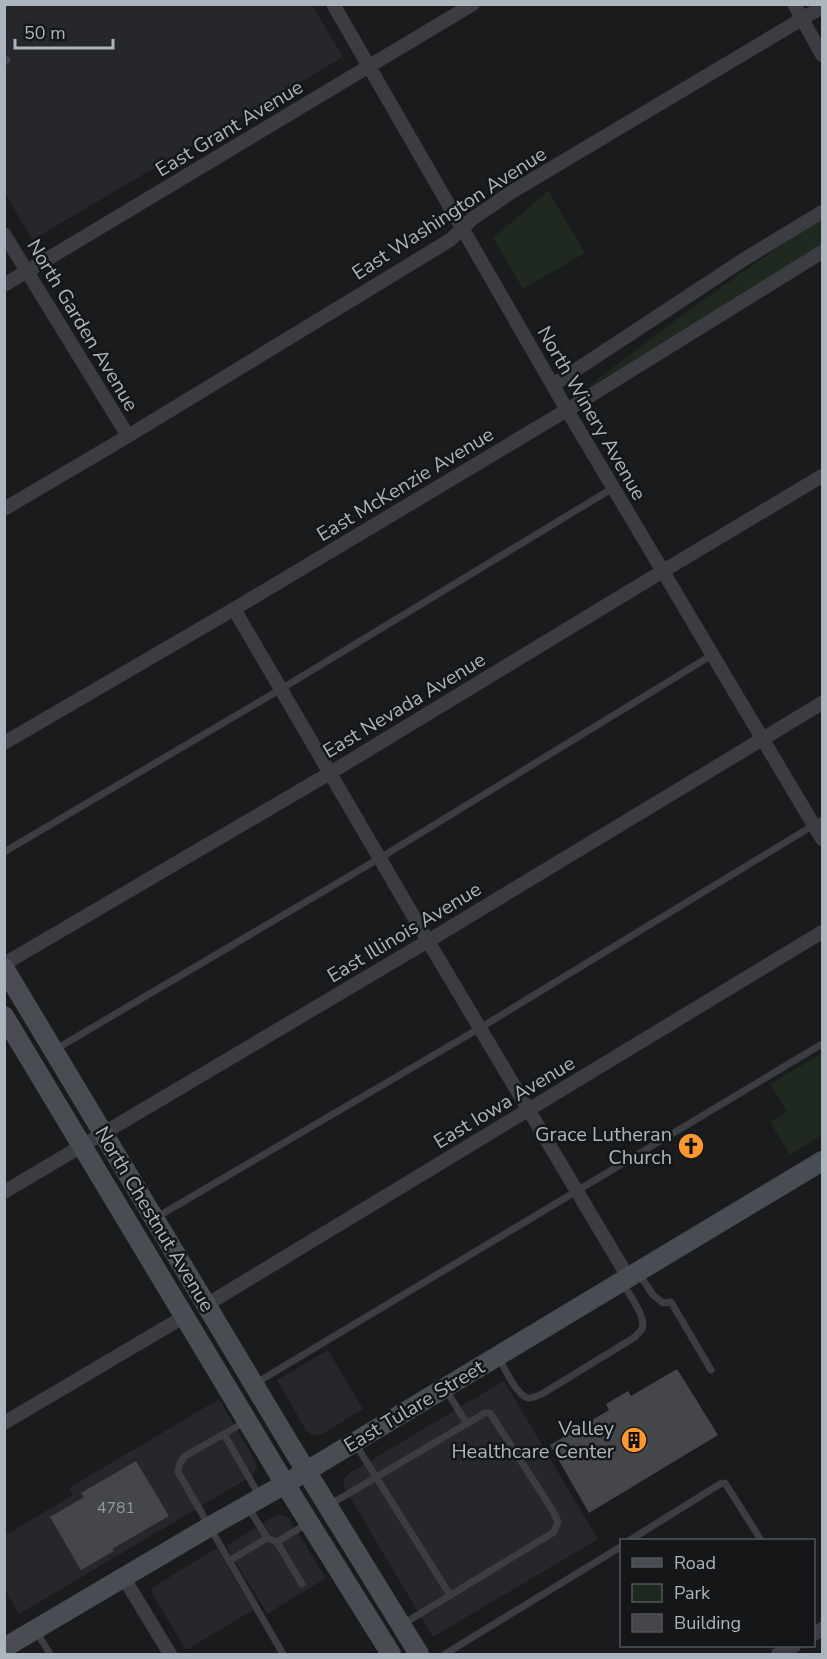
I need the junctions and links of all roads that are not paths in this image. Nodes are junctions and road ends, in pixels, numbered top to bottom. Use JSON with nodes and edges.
{"nodes":[{"id":1,"x":333,"y":4,"type":"edge"},
{"id":2,"x":473,"y":4,"type":"edge"},
{"id":3,"x":794,"y":4,"type":"edge"},
{"id":4,"x":822,"y":7,"type":"edge"},
{"id":5,"x":802,"y":19,"type":"junction"},
{"id":6,"x":822,"y":55,"type":"edge"},
{"id":7,"x":370,"y":66,"type":"junction"},
{"id":8,"x":822,"y":212,"type":"edge"},
{"id":9,"x":462,"y":229,"type":"junction"},
{"id":10,"x":4,"y":234,"type":"edge"},
{"id":11,"x":822,"y":252,"type":"edge"},
{"id":12,"x":27,"y":272,"type":"junction"},
{"id":13,"x":4,"y":285,"type":"edge"},
{"id":14,"x":553,"y":385,"type":"junction"},
{"id":15,"x":567,"y":410,"type":"junction"},
{"id":16,"x":128,"y":436,"type":"junction"},
{"id":17,"x":822,"y":476,"type":"edge"},
{"id":18,"x":613,"y":488,"type":"junction"},
{"id":19,"x":4,"y":509,"type":"edge"},
{"id":20,"x":663,"y":571,"type":"junction"},
{"id":21,"x":234,"y":609,"type":"junction"},
{"id":22,"x":712,"y":655,"type":"junction"},
{"id":23,"x":281,"y":689,"type":"junction"},
{"id":24,"x":822,"y":703,"type":"edge"},
{"id":25,"x":763,"y":739,"type":"junction"},
{"id":26,"x":4,"y":743,"type":"edge"},
{"id":27,"x":330,"y":773,"type":"junction"},
{"id":28,"x":818,"y":822,"type":"edge"},
{"id":29,"x":822,"y":838,"type":"edge"},
{"id":30,"x":4,"y":852,"type":"edge"},
{"id":31,"x":380,"y":858,"type":"junction"},
{"id":32,"x":822,"y":932,"type":"edge"},
{"id":33,"x":428,"y":941,"type":"junction"},
{"id":34,"x":4,"y":966,"type":"edge"},
{"id":35,"x":4,"y":1016,"type":"edge"},
{"id":36,"x":480,"y":1028,"type":"junction"},
{"id":37,"x":822,"y":1044,"type":"edge"},
{"id":38,"x":54,"y":1051,"type":"junction"},
{"id":39,"x":529,"y":1110,"type":"junction"},
{"id":40,"x":103,"y":1133,"type":"junction"},
{"id":41,"x":82,"y":1146,"type":"junction"},
{"id":42,"x":822,"y":1161,"type":"edge"},
{"id":43,"x":4,"y":1192,"type":"edge"},
{"id":44,"x":576,"y":1192,"type":"junction"},
{"id":45,"x":155,"y":1219,"type":"junction"},
{"id":46,"x":134,"y":1232,"type":"junction"},
{"id":47,"x":629,"y":1277,"type":"junction"},
{"id":48,"x":206,"y":1305,"type":"junction"},
{"id":49,"x":185,"y":1316,"type":"junction"},
{"id":50,"x":497,"y":1356,"type":"junction"},
{"id":51,"x":711,"y":1370,"type":"dead end"},
{"id":52,"x":254,"y":1385,"type":"junction"},
{"id":53,"x":445,"y":1388,"type":"junction"},
{"id":54,"x":247,"y":1420,"type":"junction"},
{"id":55,"x":4,"y":1423,"type":"edge"},
{"id":56,"x":467,"y":1424,"type":"junction"},
{"id":57,"x":224,"y":1434,"type":"junction"},
{"id":58,"x":354,"y":1442,"type":"junction"},
{"id":59,"x":306,"y":1471,"type":"junction"},
{"id":60,"x":377,"y":1477,"type":"junction"},
{"id":61,"x":285,"y":1484,"type":"junction"},
{"id":62,"x":254,"y":1502,"type":"junction"},
{"id":63,"x":327,"y":1506,"type":"junction"},
{"id":64,"x":309,"y":1522,"type":"junction"},
{"id":65,"x":209,"y":1527,"type":"junction"},
{"id":66,"x":267,"y":1538,"type":"junction"},
{"id":67,"x":632,"y":1539,"type":"edge"},
{"id":68,"x":760,"y":1539,"type":"edge"},
{"id":69,"x":277,"y":1542,"type":"junction"},
{"id":70,"x":620,"y":1547,"type":"edge"},
{"id":71,"x":229,"y":1561,"type":"junction"},
{"id":72,"x":124,"y":1578,"type":"junction"},
{"id":73,"x":302,"y":1584,"type":"dead end"},
{"id":74,"x":450,"y":1595,"type":"junction"},
{"id":75,"x":401,"y":1625,"type":"junction"},
{"id":76,"x":36,"y":1630,"type":"junction"},
{"id":77,"x":792,"y":1647,"type":"edge"},
{"id":78,"x":4,"y":1648,"type":"edge"},
{"id":79,"x":50,"y":1654,"type":"edge"},
{"id":80,"x":170,"y":1654,"type":"edge"},
{"id":81,"x":283,"y":1654,"type":"edge"},
{"id":82,"x":391,"y":1654,"type":"edge"},
{"id":83,"x":419,"y":1654,"type":"edge"},
{"id":84,"x":445,"y":1654,"type":"edge"},
{"id":85,"x":778,"y":1654,"type":"edge"}],
"edges":[{"from":1,"to":7,"type":"street","name":"North Winery Avenue"},
{"from":2,"to":7,"type":"street","name":"East Grant Avenue"},
{"from":3,"to":5,"type":"street"},
{"from":4,"to":5,"type":"street","name":"East Washington Avenue"},
{"from":5,"to":6,"type":"street"},
{"from":5,"to":9,"type":"street","name":"East Washington Avenue"},
{"from":7,"to":9,"type":"street","name":"North Winery Avenue"},
{"from":7,"to":12,"type":"street","name":"East Grant Avenue"},
{"from":8,"to":14,"type":"street"},
{"from":9,"to":14,"type":"street","name":"North Winery Avenue"},
{"from":9,"to":16,"type":"street","name":"East Washington Avenue"},
{"from":10,"to":12,"type":"street","name":"North Garden Avenue"},
{"from":11,"to":15,"type":"street","name":"East McKenzie Avenue"},
{"from":12,"to":13,"type":"street","name":"East Grant Avenue"},
{"from":12,"to":16,"type":"street","name":"North Garden Avenue"},
{"from":14,"to":15,"type":"street","name":"North Winery Avenue"},
{"from":15,"to":18,"type":"street","name":"North Winery Avenue"},
{"from":15,"to":21,"type":"street","name":"East McKenzie Avenue"},
{"from":16,"to":19,"type":"street","name":"East Washington Avenue"},
{"from":17,"to":20,"type":"street","name":"East Nevada Avenue"},
{"from":18,"to":20,"type":"street","name":"North Winery Avenue"},
{"from":18,"to":23,"type":"lane"},
{"from":20,"to":22,"type":"street","name":"North Winery Avenue"},
{"from":20,"to":27,"type":"street","name":"East Nevada Avenue"},
{"from":21,"to":23,"type":"street"},
{"from":21,"to":26,"type":"street","name":"East McKenzie Avenue"},
{"from":22,"to":25,"type":"street","name":"North Winery Avenue"},
{"from":22,"to":31,"type":"lane"},
{"from":23,"to":27,"type":"street"},
{"from":23,"to":30,"type":"lane"},
{"from":24,"to":25,"type":"street","name":"East Illinois Avenue"},
{"from":25,"to":28,"type":"street","name":"North Winery Avenue"},
{"from":25,"to":33,"type":"street","name":"East Illinois Avenue"},
{"from":27,"to":31,"type":"street"},
{"from":27,"to":34,"type":"street","name":"East Nevada Avenue"},
{"from":28,"to":29,"type":"street","name":"North Winery Avenue"},
{"from":28,"to":36,"type":"lane"},
{"from":31,"to":33,"type":"street"},
{"from":31,"to":38,"type":"lane"},
{"from":32,"to":39,"type":"street","name":"East Iowa Avenue"},
{"from":33,"to":36,"type":"street"},
{"from":33,"to":40,"type":"street","name":"East Illinois Avenue"},
{"from":34,"to":38,"type":"main road","name":"North Chestnut Avenue"},
{"from":35,"to":41,"type":"main road","name":"North Chestnut Avenue"},
{"from":36,"to":39,"type":"street"},
{"from":36,"to":45,"type":"lane"},
{"from":37,"to":44,"type":"lane"},
{"from":38,"to":40,"type":"main road","name":"North Chestnut Avenue"},
{"from":39,"to":44,"type":"street"},
{"from":39,"to":48,"type":"street","name":"East Iowa Avenue"},
{"from":40,"to":41,"type":"street","name":"East Illinois Avenue"},
{"from":40,"to":45,"type":"main road","name":"North Chestnut Avenue"},
{"from":41,"to":43,"type":"street","name":"East Illinois Avenue"},
{"from":41,"to":46,"type":"main road","name":"North Chestnut Avenue"},
{"from":42,"to":47,"type":"main road","name":"East Tulare Street"},
{"from":44,"to":47,"type":"street"},
{"from":44,"to":52,"type":"lane"},
{"from":45,"to":48,"type":"main road","name":"North Chestnut Avenue"},
{"from":46,"to":48,"type":"main road"},
{"from":46,"to":49,"type":"main road","name":"North Chestnut Avenue"},
{"from":47,"to":50,"type":"main road","name":"East Tulare Street"},
{"from":47,"to":50,"type":"lane"},
{"from":47,"to":51,"type":"lane"},
{"from":48,"to":52,"type":"main road","name":"North Chestnut Avenue"},
{"from":49,"to":54,"type":"main road","name":"North Chestnut Avenue"},
{"from":49,"to":55,"type":"street"},
{"from":50,"to":53,"type":"main road","name":"East Tulare Street"},
{"from":52,"to":59,"type":"main road","name":"North Chestnut Avenue"},
{"from":53,"to":56,"type":"lane"},
{"from":53,"to":58,"type":"main road","name":"East Tulare Street"},
{"from":54,"to":57,"type":"lane"},
{"from":54,"to":61,"type":"main road","name":"North Chestnut Avenue"},
{"from":56,"to":60,"type":"lane"},
{"from":56,"to":74,"type":"lane"},
{"from":57,"to":62,"type":"lane"},
{"from":57,"to":65,"type":"lane"},
{"from":58,"to":59,"type":"main road","name":"East Tulare Street"},
{"from":58,"to":60,"type":"lane"},
{"from":59,"to":61,"type":"main road","name":"East Tulare Street"},
{"from":59,"to":63,"type":"main road","name":"North Chestnut Avenue"},
{"from":60,"to":63,"type":"lane"},
{"from":60,"to":74,"type":"lane"},
{"from":61,"to":62,"type":"main road","name":"East Tulare Street"},
{"from":61,"to":64,"type":"main road","name":"North Chestnut Avenue"},
{"from":62,"to":65,"type":"main road","name":"East Tulare Street"},
{"from":62,"to":66,"type":"lane"},
{"from":63,"to":75,"type":"main road","name":"North Chestnut Avenue"},
{"from":64,"to":69,"type":"lane"},
{"from":64,"to":82,"type":"main road","name":"North Chestnut Avenue"},
{"from":65,"to":71,"type":"lane"},
{"from":65,"to":72,"type":"main road","name":"East Tulare Street"},
{"from":66,"to":69,"type":"lane"},
{"from":66,"to":71,"type":"lane"},
{"from":67,"to":68,"type":"lane"},
{"from":69,"to":73,"type":"lane"},
{"from":70,"to":84,"type":"lane"},
{"from":71,"to":81,"type":"lane"},
{"from":72,"to":76,"type":"main road","name":"East Tulare Street"},
{"from":72,"to":80,"type":"street"},
{"from":74,"to":75,"type":"lane"},
{"from":75,"to":83,"type":"main road","name":"North Chestnut Avenue"},
{"from":76,"to":78,"type":"main road","name":"East Tulare Street"},
{"from":76,"to":79,"type":"lane"},
{"from":77,"to":85,"type":"street"}]}
